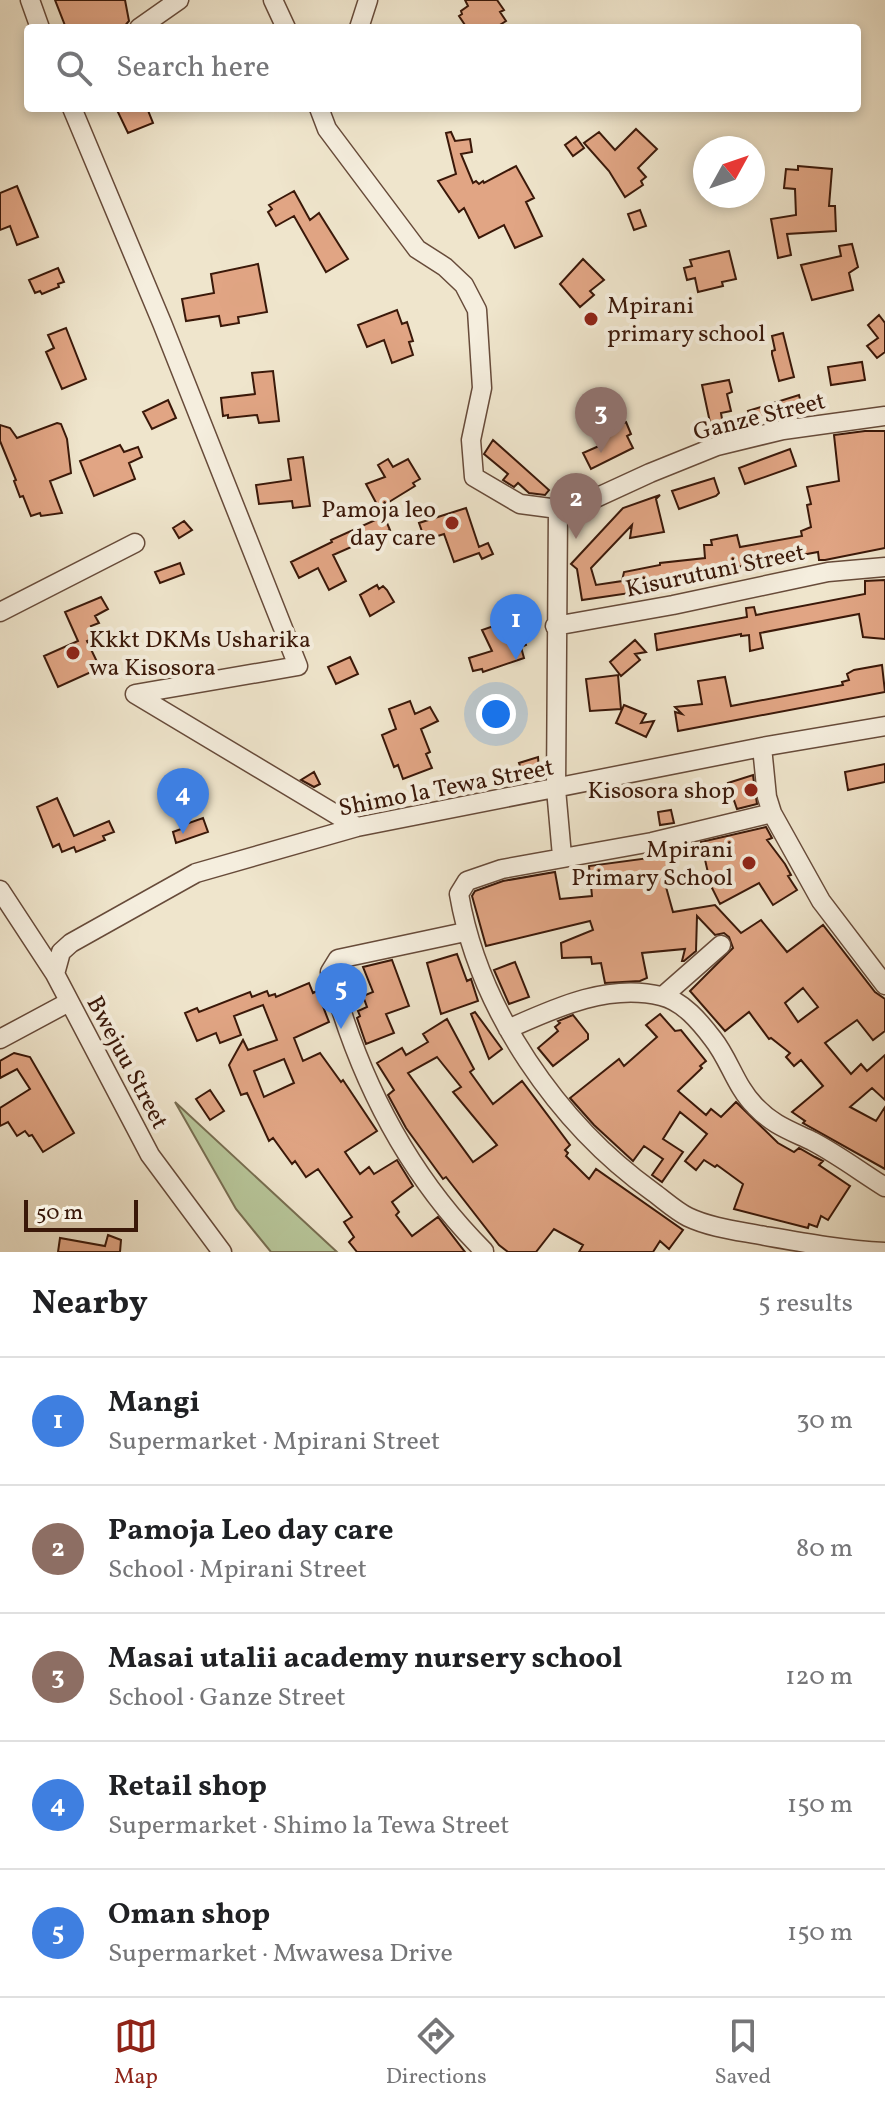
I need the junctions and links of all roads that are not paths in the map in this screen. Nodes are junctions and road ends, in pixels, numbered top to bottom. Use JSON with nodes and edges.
{"nodes":[{"id":1,"x":30,"y":0,"type":"edge"},
{"id":2,"x":179,"y":0,"type":"edge"},
{"id":3,"x":273,"y":0,"type":"edge"},
{"id":4,"x":368,"y":0,"type":"edge"},
{"id":5,"x":39,"y":24,"type":"edge"},
{"id":6,"x":145,"y":24,"type":"edge"},
{"id":7,"x":284,"y":24,"type":"edge"},
{"id":8,"x":360,"y":24,"type":"edge"},
{"id":9,"x":74,"y":112,"type":"edge"},
{"id":10,"x":321,"y":112,"type":"edge"},
{"id":11,"x":332,"y":112,"type":"edge"},
{"id":12,"x":327,"y":129,"type":"junction"},
{"id":13,"x":885,"y":416,"type":"edge"},
{"id":14,"x":558,"y":509,"type":"junction"},
{"id":15,"x":135,"y":543,"type":"dead end"},
{"id":16,"x":885,"y":567,"type":"edge"},
{"id":17,"x":0,"y":612,"type":"edge"},
{"id":18,"x":555,"y":626,"type":"junction"},
{"id":19,"x":885,"y":726,"type":"edge"},
{"id":20,"x":762,"y":747,"type":"junction"},
{"id":21,"x":556,"y":789,"type":"junction"},
{"id":22,"x":772,"y":813,"type":"junction"},
{"id":23,"x":357,"y":827,"type":"junction"},
{"id":24,"x":562,"y":856,"type":"junction"},
{"id":25,"x":0,"y":890,"type":"edge"},
{"id":26,"x":465,"y":932,"type":"junction"},
{"id":27,"x":721,"y":945,"type":"dead end"},
{"id":28,"x":55,"y":974,"type":"junction"},
{"id":29,"x":885,"y":985,"type":"edge"},
{"id":30,"x":663,"y":996,"type":"junction"},
{"id":31,"x":69,"y":1002,"type":"junction"},
{"id":32,"x":508,"y":1029,"type":"junction"},
{"id":33,"x":0,"y":1039,"type":"edge"},
{"id":34,"x":885,"y":1187,"type":"edge"},
{"id":35,"x":484,"y":1251,"type":"edge"},
{"id":36,"x":222,"y":1252,"type":"edge"},
{"id":37,"x":885,"y":1252,"type":"edge"}],
"edges":[{"from":1,"to":5,"type":"street"},
{"from":2,"to":6,"type":"street"},
{"from":3,"to":7,"type":"street"},
{"from":4,"to":8,"type":"street"},
{"from":9,"to":23,"type":"street"},
{"from":10,"to":12,"type":"street"},
{"from":11,"to":12,"type":"street"},
{"from":12,"to":14,"type":"street"},
{"from":13,"to":14,"type":"street","name":"Ganze Street"},
{"from":14,"to":18,"type":"street"},
{"from":15,"to":17,"type":"street"},
{"from":16,"to":18,"type":"street","name":"Kisurutuni Street"},
{"from":18,"to":21,"type":"street"},
{"from":19,"to":20,"type":"street","name":"Shimo la Tewa Street"},
{"from":20,"to":21,"type":"street","name":"Shimo la Tewa Street"},
{"from":20,"to":22,"type":"street"},
{"from":21,"to":23,"type":"street","name":"Shimo la Tewa Street"},
{"from":21,"to":24,"type":"street"},
{"from":22,"to":24,"type":"street"},
{"from":22,"to":29,"type":"street"},
{"from":23,"to":28,"type":"street","name":"Shimo la Tewa Street"},
{"from":24,"to":26,"type":"street"},
{"from":25,"to":28,"type":"street","name":"Bwejuu Street"},
{"from":26,"to":32,"type":"street"},
{"from":26,"to":35,"type":"street"},
{"from":27,"to":30,"type":"street"},
{"from":28,"to":31,"type":"street","name":"Bwejuu Street"},
{"from":30,"to":32,"type":"street"},
{"from":30,"to":34,"type":"street"},
{"from":31,"to":33,"type":"street"},
{"from":31,"to":36,"type":"street","name":"Bwejuu Street"},
{"from":32,"to":37,"type":"street"}]}
